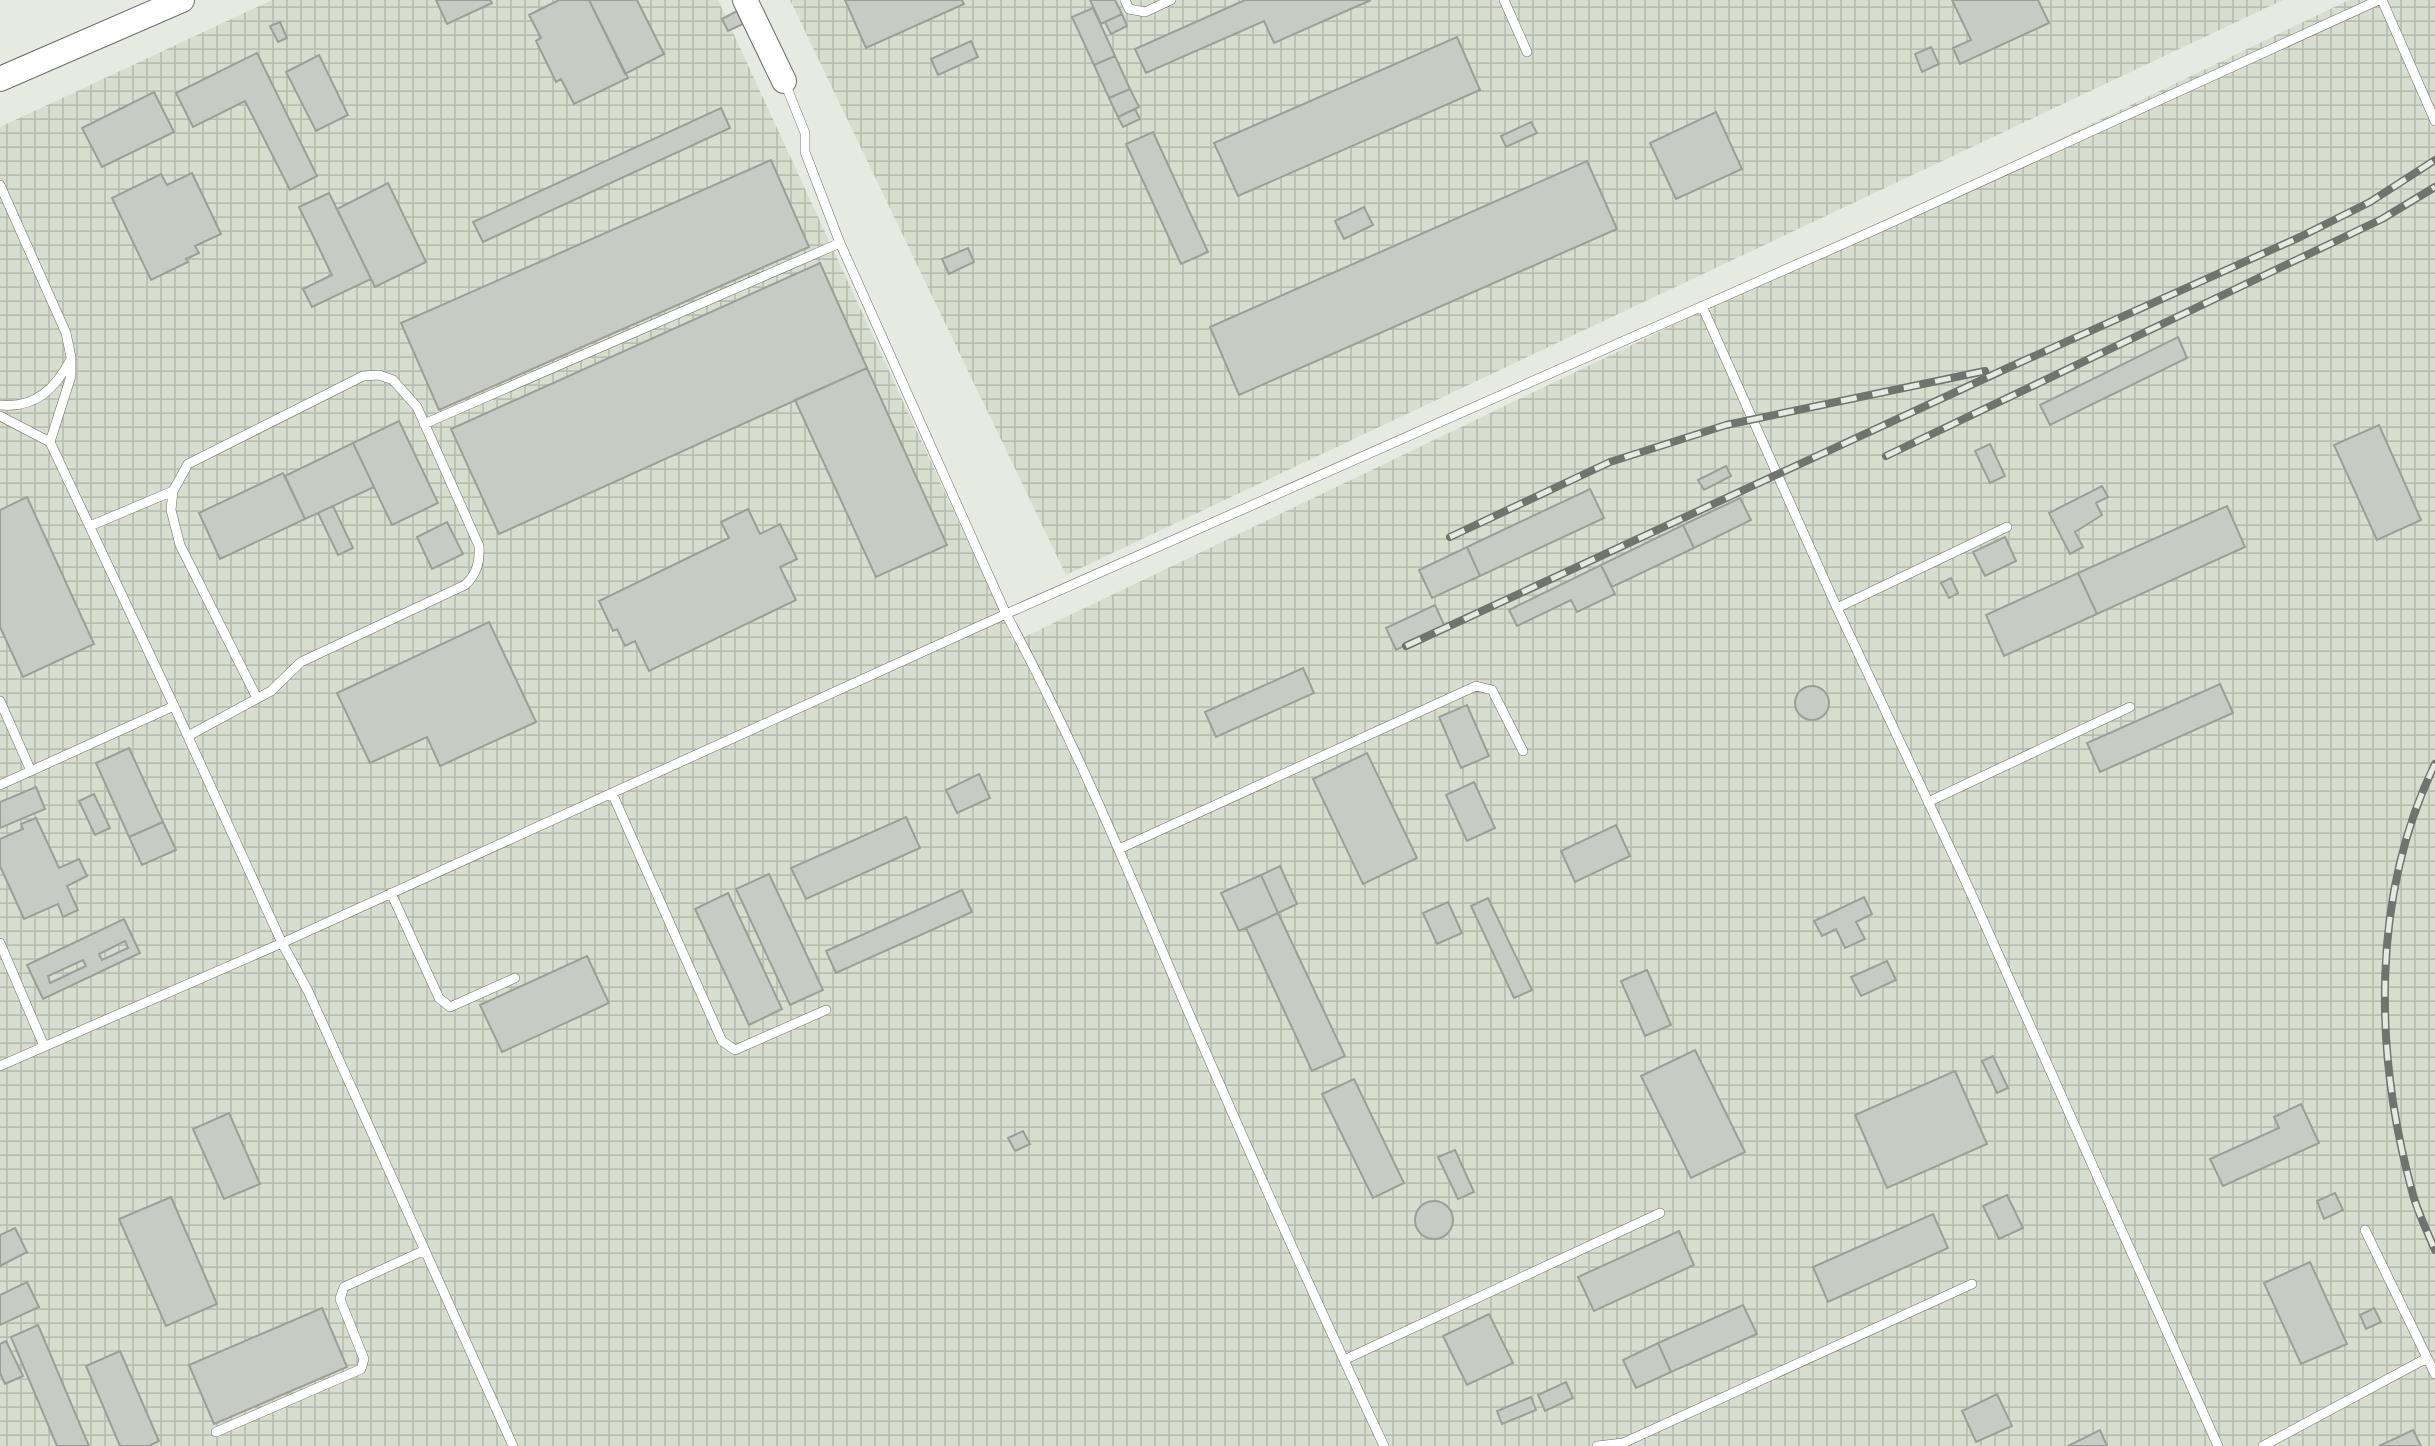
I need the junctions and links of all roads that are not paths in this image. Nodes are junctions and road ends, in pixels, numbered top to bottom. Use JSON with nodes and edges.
{"nodes":[{"id":1,"x":182,"y":0,"type":"edge"},
{"id":2,"x":745,"y":0,"type":"edge"},
{"id":3,"x":1125,"y":0,"type":"edge"},
{"id":4,"x":1171,"y":0,"type":"edge"},
{"id":5,"x":1504,"y":0,"type":"edge"},
{"id":6,"x":2381,"y":0,"type":"edge"},
{"id":7,"x":1527,"y":52,"type":"dead end"},
{"id":8,"x":0,"y":79,"type":"edge"},
{"id":9,"x":784,"y":81,"type":"joint"},
{"id":10,"x":2435,"y":121,"type":"edge"},
{"id":11,"x":0,"y":185,"type":"edge"},
{"id":12,"x":840,"y":243,"type":"junction"},
{"id":13,"x":1702,"y":306,"type":"junction"},
{"id":14,"x":71,"y":357,"type":"junction"},
{"id":15,"x":0,"y":405,"type":"edge"},
{"id":16,"x":0,"y":416,"type":"edge"},
{"id":17,"x":424,"y":424,"type":"junction"},
{"id":18,"x":50,"y":442,"type":"junction"},
{"id":19,"x":173,"y":491,"type":"junction"},
{"id":20,"x":90,"y":526,"type":"junction"},
{"id":21,"x":2007,"y":527,"type":"dead end"},
{"id":22,"x":1837,"y":608,"type":"junction"},
{"id":23,"x":1006,"y":614,"type":"junction"},
{"id":24,"x":257,"y":698,"type":"junction"},
{"id":25,"x":0,"y":701,"type":"edge"},
{"id":26,"x":174,"y":706,"type":"junction"},
{"id":27,"x":2130,"y":707,"type":"dead end"},
{"id":28,"x":188,"y":736,"type":"junction"},
{"id":29,"x":1523,"y":751,"type":"dead end"},
{"id":30,"x":31,"y":771,"type":"junction"},
{"id":31,"x":0,"y":785,"type":"edge"},
{"id":32,"x":612,"y":793,"type":"junction"},
{"id":33,"x":1928,"y":802,"type":"junction"},
{"id":34,"x":1119,"y":849,"type":"junction"},
{"id":35,"x":391,"y":893,"type":"junction"},
{"id":36,"x":0,"y":943,"type":"edge"},
{"id":37,"x":282,"y":943,"type":"junction"},
{"id":38,"x":515,"y":978,"type":"dead end"},
{"id":39,"x":826,"y":1010,"type":"dead end"},
{"id":40,"x":44,"y":1046,"type":"junction"},
{"id":41,"x":0,"y":1066,"type":"edge"},
{"id":42,"x":1660,"y":1213,"type":"dead end"},
{"id":43,"x":2365,"y":1230,"type":"dead end"},
{"id":44,"x":425,"y":1250,"type":"junction"},
{"id":45,"x":1972,"y":1284,"type":"dead end"},
{"id":46,"x":2427,"y":1358,"type":"junction"},
{"id":47,"x":1344,"y":1360,"type":"junction"},
{"id":48,"x":2435,"y":1374,"type":"edge"},
{"id":49,"x":216,"y":1432,"type":"dead end"},
{"id":50,"x":513,"y":1446,"type":"edge"},
{"id":51,"x":1384,"y":1446,"type":"edge"},
{"id":52,"x":1597,"y":1446,"type":"edge"},
{"id":53,"x":2218,"y":1446,"type":"edge"},
{"id":54,"x":2263,"y":1446,"type":"edge"}],
"edges":[{"from":1,"to":8,"type":"street"},
{"from":2,"to":9,"type":"street"},
{"from":3,"to":4,"type":"lane"},
{"from":5,"to":7,"type":"lane"},
{"from":6,"to":10,"type":"lane"},
{"from":6,"to":13,"type":"lane"},
{"from":9,"to":12,"type":"lane"},
{"from":11,"to":14,"type":"lane"},
{"from":12,"to":17,"type":"lane"},
{"from":12,"to":23,"type":"lane"},
{"from":13,"to":22,"type":"lane"},
{"from":13,"to":23,"type":"lane"},
{"from":14,"to":15,"type":"lane"},
{"from":14,"to":18,"type":"lane"},
{"from":16,"to":18,"type":"lane"},
{"from":17,"to":19,"type":"lane"},
{"from":17,"to":24,"type":"lane"},
{"from":18,"to":20,"type":"lane"},
{"from":19,"to":20,"type":"lane"},
{"from":19,"to":24,"type":"lane"},
{"from":20,"to":26,"type":"lane"},
{"from":21,"to":22,"type":"lane"},
{"from":22,"to":33,"type":"lane"},
{"from":23,"to":32,"type":"lane"},
{"from":23,"to":34,"type":"lane"},
{"from":24,"to":28,"type":"lane"},
{"from":25,"to":30,"type":"lane"},
{"from":26,"to":28,"type":"lane"},
{"from":26,"to":30,"type":"lane"},
{"from":27,"to":33,"type":"lane"},
{"from":28,"to":37,"type":"lane"},
{"from":29,"to":34,"type":"lane"},
{"from":30,"to":31,"type":"lane"},
{"from":32,"to":35,"type":"lane"},
{"from":32,"to":39,"type":"lane"},
{"from":33,"to":53,"type":"lane"},
{"from":34,"to":47,"type":"lane"},
{"from":35,"to":37,"type":"lane"},
{"from":35,"to":38,"type":"lane"},
{"from":36,"to":40,"type":"lane"},
{"from":37,"to":40,"type":"lane"},
{"from":37,"to":44,"type":"lane"},
{"from":40,"to":41,"type":"lane"},
{"from":42,"to":47,"type":"lane"},
{"from":43,"to":46,"type":"lane"},
{"from":44,"to":49,"type":"lane"},
{"from":44,"to":50,"type":"lane"},
{"from":45,"to":52,"type":"lane"},
{"from":46,"to":48,"type":"lane"},
{"from":46,"to":54,"type":"lane"},
{"from":47,"to":51,"type":"lane"}]}
